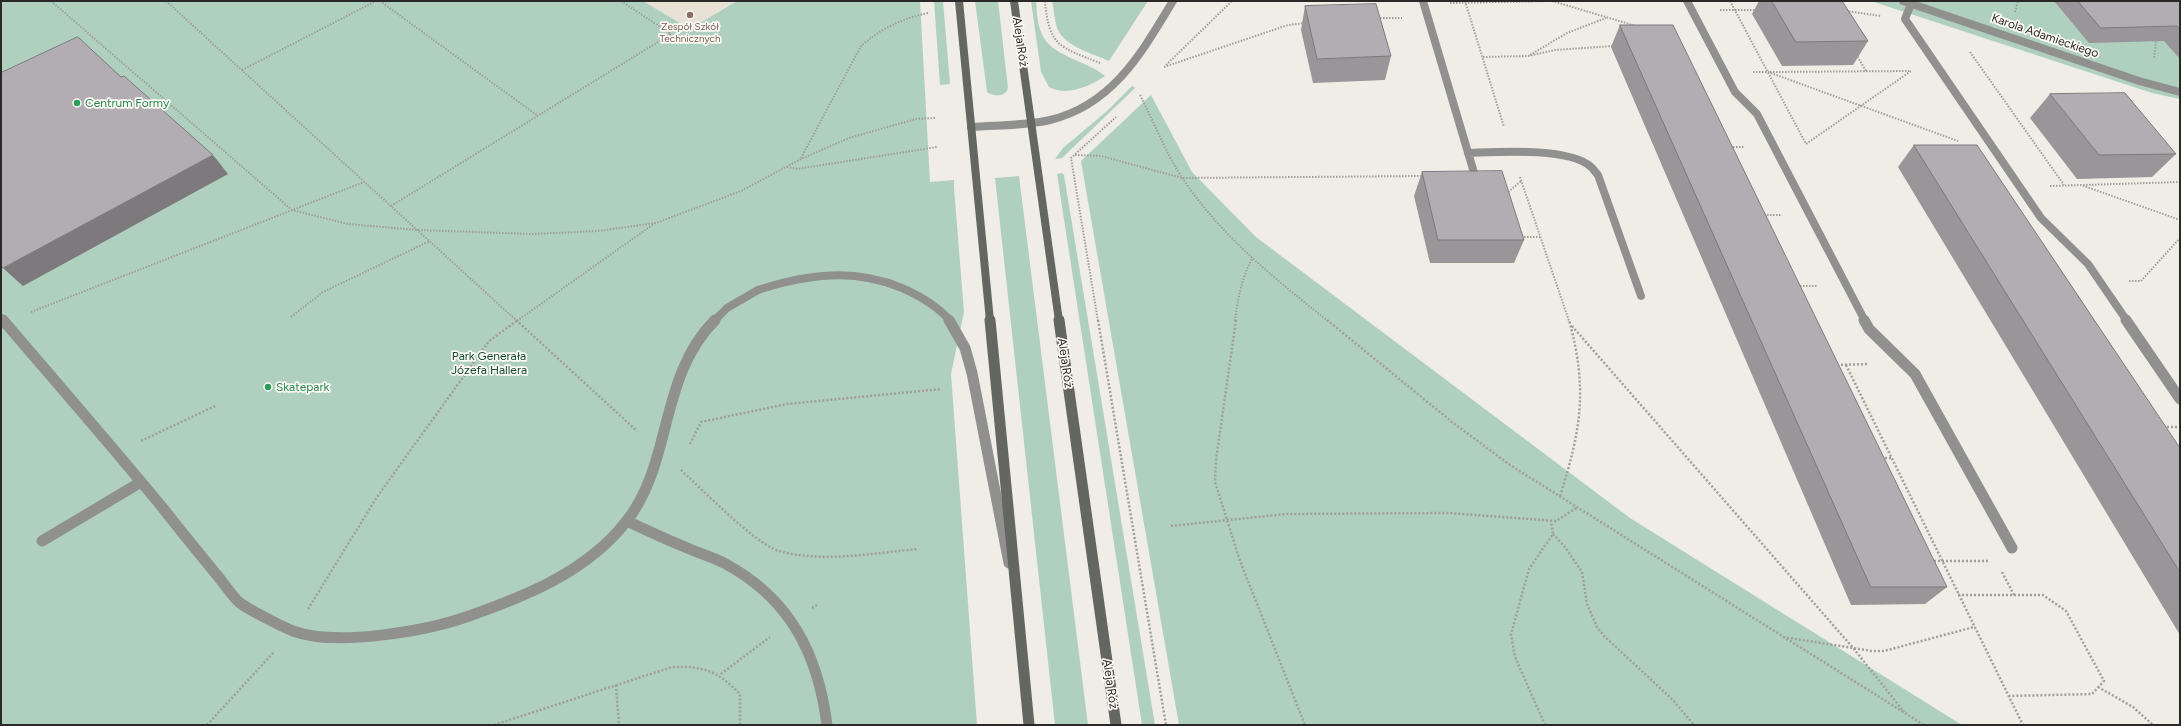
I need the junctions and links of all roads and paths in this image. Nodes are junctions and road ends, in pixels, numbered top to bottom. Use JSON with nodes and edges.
{"nodes":[{"id":1,"x":51,"y":1,"type":"edge"},
{"id":2,"x":166,"y":1,"type":"edge"},
{"id":3,"x":376,"y":1,"type":"edge"},
{"id":4,"x":380,"y":1,"type":"edge"},
{"id":5,"x":621,"y":1,"type":"edge"},
{"id":6,"x":960,"y":1,"type":"edge"},
{"id":7,"x":1014,"y":1,"type":"edge"},
{"id":8,"x":1045,"y":1,"type":"edge"},
{"id":9,"x":1173,"y":1,"type":"edge"},
{"id":10,"x":1232,"y":1,"type":"edge"},
{"id":11,"x":1465,"y":1,"type":"edge"},
{"id":12,"x":1552,"y":1,"type":"edge"},
{"id":13,"x":1569,"y":1,"type":"edge"},
{"id":14,"x":1687,"y":1,"type":"edge"},
{"id":15,"x":1730,"y":1,"type":"edge"},
{"id":16,"x":1423,"y":2,"type":"edge"},
{"id":17,"x":1907,"y":2,"type":"edge"},
{"id":18,"x":1692,"y":10,"type":"junction"},
{"id":19,"x":1735,"y":10,"type":"junction"},
{"id":20,"x":1758,"y":10,"type":"dead end"},
{"id":21,"x":1842,"y":11,"type":"edge"},
{"id":22,"x":928,"y":13,"type":"dead end"},
{"id":23,"x":1945,"y":16,"type":"junction"},
{"id":24,"x":1373,"y":18,"type":"edge"},
{"id":25,"x":1428,"y":18,"type":"junction"},
{"id":26,"x":1607,"y":18,"type":"junction"},
{"id":27,"x":1905,"y":19,"type":"junction"},
{"id":28,"x":1311,"y":22,"type":"edge"},
{"id":29,"x":1636,"y":26,"type":"edge"},
{"id":30,"x":2151,"y":35,"type":"edge"},
{"id":31,"x":1616,"y":46,"type":"dead end"},
{"id":32,"x":1855,"y":52,"type":"edge"},
{"id":33,"x":1528,"y":56,"type":"junction"},
{"id":34,"x":1483,"y":58,"type":"junction"},
{"id":35,"x":1106,"y":66,"type":"dead end"},
{"id":36,"x":1164,"y":67,"type":"junction"},
{"id":37,"x":242,"y":70,"type":"junction"},
{"id":38,"x":1866,"y":71,"type":"junction"},
{"id":39,"x":1912,"y":71,"type":"junction"},
{"id":40,"x":1940,"y":71,"type":"junction"},
{"id":41,"x":1158,"y":72,"type":"dead end"},
{"id":42,"x":1724,"y":72,"type":"junction"},
{"id":43,"x":1768,"y":72,"type":"junction"},
{"id":44,"x":2139,"y":81,"type":"junction"},
{"id":45,"x":2180,"y":92,"type":"edge"},
{"id":46,"x":1135,"y":99,"type":"dead end"},
{"id":47,"x":1862,"y":106,"type":"junction"},
{"id":48,"x":1120,"y":114,"type":"dead end"},
{"id":49,"x":538,"y":116,"type":"junction"},
{"id":50,"x":935,"y":118,"type":"dead end"},
{"id":51,"x":1031,"y":122,"type":"junction"},
{"id":52,"x":971,"y":127,"type":"junction"},
{"id":53,"x":937,"y":147,"type":"dead end"},
{"id":54,"x":1724,"y":147,"type":"edge"},
{"id":55,"x":1774,"y":147,"type":"junction"},
{"id":56,"x":1468,"y":153,"type":"junction"},
{"id":57,"x":1512,"y":153,"type":"junction"},
{"id":58,"x":1074,"y":155,"type":"junction"},
{"id":59,"x":1997,"y":156,"type":"junction"},
{"id":60,"x":801,"y":159,"type":"junction"},
{"id":61,"x":786,"y":167,"type":"junction"},
{"id":62,"x":1428,"y":176,"type":"edge"},
{"id":63,"x":1475,"y":176,"type":"edge"},
{"id":64,"x":1182,"y":178,"type":"junction"},
{"id":65,"x":1521,"y":181,"type":"junction"},
{"id":66,"x":364,"y":182,"type":"junction"},
{"id":67,"x":2180,"y":182,"type":"edge"},
{"id":68,"x":2064,"y":185,"type":"junction"},
{"id":69,"x":2081,"y":185,"type":"junction"},
{"id":70,"x":2018,"y":186,"type":"junction"},
{"id":71,"x":1502,"y":197,"type":"edge"},
{"id":72,"x":390,"y":206,"type":"junction"},
{"id":73,"x":292,"y":210,"type":"junction"},
{"id":74,"x":1756,"y":215,"type":"edge"},
{"id":75,"x":1809,"y":215,"type":"junction"},
{"id":76,"x":2180,"y":220,"type":"edge"},
{"id":77,"x":656,"y":223,"type":"junction"},
{"id":78,"x":417,"y":230,"type":"junction"},
{"id":79,"x":1515,"y":237,"type":"edge"},
{"id":80,"x":1540,"y":237,"type":"junction"},
{"id":81,"x":2180,"y":238,"type":"edge"},
{"id":82,"x":430,"y":241,"type":"junction"},
{"id":83,"x":1252,"y":259,"type":"junction"},
{"id":84,"x":2099,"y":281,"type":"junction"},
{"id":85,"x":1790,"y":286,"type":"edge"},
{"id":86,"x":1846,"y":286,"type":"junction"},
{"id":87,"x":1641,"y":296,"type":"dead end"},
{"id":88,"x":291,"y":317,"type":"dead end"},
{"id":89,"x":3,"y":321,"type":"edge"},
{"id":90,"x":517,"y":321,"type":"junction"},
{"id":91,"x":1570,"y":324,"type":"junction"},
{"id":92,"x":1906,"y":364,"type":"junction"},
{"id":93,"x":1832,"y":365,"type":"edge"},
{"id":94,"x":1846,"y":365,"type":"junction"},
{"id":95,"x":942,"y":389,"type":"dead end"},
{"id":96,"x":2180,"y":399,"type":"edge"},
{"id":97,"x":215,"y":406,"type":"dead end"},
{"id":98,"x":2157,"y":427,"type":"edge"},
{"id":99,"x":2180,"y":427,"type":"edge"},
{"id":100,"x":687,"y":448,"type":"dead end"},
{"id":101,"x":658,"y":450,"type":"junction"},
{"id":102,"x":116,"y":453,"type":"junction"},
{"id":103,"x":1878,"y":458,"type":"edge"},
{"id":104,"x":1892,"y":458,"type":"junction"},
{"id":105,"x":141,"y":482,"type":"junction"},
{"id":106,"x":1560,"y":496,"type":"junction"},
{"id":107,"x":1578,"y":507,"type":"junction"},
{"id":108,"x":1227,"y":520,"type":"junction"},
{"id":109,"x":628,"y":521,"type":"junction"},
{"id":110,"x":1551,"y":521,"type":"junction"},
{"id":111,"x":1171,"y":526,"type":"dead end"},
{"id":112,"x":1553,"y":534,"type":"junction"},
{"id":113,"x":42,"y":541,"type":"dead end"},
{"id":114,"x":2012,"y":548,"type":"joint"},
{"id":115,"x":918,"y":549,"type":"dead end"},
{"id":116,"x":1926,"y":561,"type":"edge"},
{"id":117,"x":1942,"y":561,"type":"junction"},
{"id":118,"x":2000,"y":568,"type":"dead end"},
{"id":119,"x":1958,"y":595,"type":"junction"},
{"id":120,"x":2014,"y":595,"type":"junction"},
{"id":121,"x":1018,"y":607,"type":"junction"},
{"id":122,"x":1974,"y":627,"type":"junction"},
{"id":123,"x":294,"y":631,"type":"junction"},
{"id":124,"x":774,"y":634,"type":"dead end"},
{"id":125,"x":1781,"y":636,"type":"junction"},
{"id":126,"x":1854,"y":649,"type":"junction"},
{"id":127,"x":721,"y":674,"type":"junction"},
{"id":128,"x":616,"y":685,"type":"junction"},
{"id":129,"x":2098,"y":687,"type":"junction"},
{"id":130,"x":2008,"y":696,"type":"junction"},
{"id":131,"x":1905,"y":714,"type":"junction"},
{"id":132,"x":207,"y":725,"type":"edge"},
{"id":133,"x":494,"y":725,"type":"edge"},
{"id":134,"x":619,"y":725,"type":"edge"},
{"id":135,"x":740,"y":725,"type":"edge"},
{"id":136,"x":827,"y":725,"type":"edge"},
{"id":137,"x":1029,"y":725,"type":"edge"},
{"id":138,"x":1116,"y":725,"type":"edge"},
{"id":139,"x":1166,"y":725,"type":"edge"},
{"id":140,"x":1305,"y":725,"type":"edge"},
{"id":141,"x":1545,"y":725,"type":"edge"},
{"id":142,"x":1694,"y":725,"type":"edge"},
{"id":143,"x":1924,"y":725,"type":"edge"},
{"id":144,"x":2023,"y":725,"type":"edge"},
{"id":145,"x":2153,"y":725,"type":"edge"}],
"edges":[{"from":1,"to":73,"type":"path"},
{"from":2,"to":37,"type":"path"},
{"from":3,"to":37,"type":"path"},
{"from":4,"to":49,"type":"path"},
{"from":5,"to":49,"type":"path"},
{"from":6,"to":52,"type":"main road"},
{"from":7,"to":51,"type":"main road","name":"Aleja Róż"},
{"from":8,"to":35,"type":"path"},
{"from":9,"to":51,"type":"street"},
{"from":10,"to":36,"type":"path"},
{"from":11,"to":12,"type":"path"},
{"from":11,"to":16,"type":"path"},
{"from":11,"to":34,"type":"path"},
{"from":12,"to":13,"type":"path"},
{"from":12,"to":26,"type":"path"},
{"from":14,"to":18,"type":"street"},
{"from":15,"to":19,"type":"path"},
{"from":16,"to":25,"type":"street"},
{"from":17,"to":23,"type":"street","name":"Karola Adamieckiego"},
{"from":17,"to":27,"type":"street"},
{"from":18,"to":19,"type":"path"},
{"from":18,"to":42,"type":"street"},
{"from":19,"to":20,"type":"path"},
{"from":19,"to":43,"type":"path"},
{"from":21,"to":27,"type":"path"},
{"from":22,"to":60,"type":"path"},
{"from":23,"to":44,"type":"street","name":"Karola Adamieckiego"},
{"from":23,"to":68,"type":"path"},
{"from":24,"to":25,"type":"path"},
{"from":25,"to":56,"type":"street"},
{"from":26,"to":29,"type":"path"},
{"from":26,"to":33,"type":"path"},
{"from":27,"to":40,"type":"street"},
{"from":28,"to":36,"type":"path"},
{"from":30,"to":44,"type":"path"},
{"from":31,"to":33,"type":"path"},
{"from":32,"to":38,"type":"path"},
{"from":33,"to":34,"type":"path"},
{"from":34,"to":57,"type":"path"},
{"from":36,"to":41,"type":"path"},
{"from":37,"to":66,"type":"path"},
{"from":38,"to":39,"type":"path"},
{"from":38,"to":43,"type":"path"},
{"from":39,"to":40,"type":"path"},
{"from":39,"to":47,"type":"path"},
{"from":40,"to":59,"type":"street"},
{"from":42,"to":43,"type":"path"},
{"from":42,"to":55,"type":"street"},
{"from":43,"to":47,"type":"path"},
{"from":43,"to":47,"type":"path"},
{"from":44,"to":45,"type":"street","name":"Karola Adamieckiego"},
{"from":46,"to":64,"type":"path"},
{"from":47,"to":59,"type":"path"},
{"from":48,"to":58,"type":"path"},
{"from":49,"to":72,"type":"path"},
{"from":50,"to":60,"type":"path"},
{"from":51,"to":52,"type":"street"},
{"from":51,"to":138,"type":"main road","name":"Aleja Róż"},
{"from":52,"to":121,"type":"main road"},
{"from":53,"to":61,"type":"path"},
{"from":54,"to":55,"type":"path"},
{"from":55,"to":75,"type":"street"},
{"from":56,"to":57,"type":"street"},
{"from":56,"to":63,"type":"street"},
{"from":57,"to":65,"type":"path"},
{"from":57,"to":87,"type":"street"},
{"from":58,"to":64,"type":"path"},
{"from":58,"to":139,"type":"path"},
{"from":59,"to":70,"type":"street"},
{"from":60,"to":61,"type":"path"},
{"from":61,"to":77,"type":"path"},
{"from":62,"to":64,"type":"path"},
{"from":64,"to":83,"type":"path"},
{"from":65,"to":71,"type":"path"},
{"from":65,"to":80,"type":"path"},
{"from":66,"to":72,"type":"path"},
{"from":66,"to":73,"type":"path"},
{"from":67,"to":69,"type":"path"},
{"from":68,"to":69,"type":"path"},
{"from":68,"to":70,"type":"path"},
{"from":69,"to":76,"type":"path"},
{"from":70,"to":84,"type":"street"},
{"from":72,"to":78,"type":"path"},
{"from":73,"to":78,"type":"path"},
{"from":73,"to":89,"type":"path"},
{"from":74,"to":75,"type":"path"},
{"from":75,"to":86,"type":"street"},
{"from":77,"to":78,"type":"path"},
{"from":77,"to":90,"type":"path"},
{"from":78,"to":82,"type":"path"},
{"from":79,"to":80,"type":"path"},
{"from":80,"to":91,"type":"path"},
{"from":81,"to":84,"type":"path"},
{"from":82,"to":88,"type":"path"},
{"from":82,"to":90,"type":"path"},
{"from":83,"to":106,"type":"path"},
{"from":83,"to":108,"type":"path"},
{"from":84,"to":96,"type":"street"},
{"from":85,"to":86,"type":"path"},
{"from":86,"to":92,"type":"street"},
{"from":89,"to":102,"type":"street"},
{"from":90,"to":101,"type":"path"},
{"from":90,"to":123,"type":"path"},
{"from":91,"to":106,"type":"path"},
{"from":91,"to":126,"type":"path"},
{"from":92,"to":94,"type":"path"},
{"from":92,"to":114,"type":"street"},
{"from":93,"to":94,"type":"path"},
{"from":94,"to":104,"type":"path"},
{"from":95,"to":100,"type":"path"},
{"from":97,"to":102,"type":"path"},
{"from":98,"to":99,"type":"path"},
{"from":101,"to":109,"type":"street"},
{"from":101,"to":115,"type":"path"},
{"from":101,"to":121,"type":"street"},
{"from":102,"to":105,"type":"street"},
{"from":103,"to":104,"type":"path"},
{"from":104,"to":117,"type":"path"},
{"from":105,"to":113,"type":"street"},
{"from":105,"to":123,"type":"street"},
{"from":106,"to":107,"type":"path"},
{"from":107,"to":110,"type":"path"},
{"from":107,"to":125,"type":"path"},
{"from":108,"to":110,"type":"path"},
{"from":108,"to":111,"type":"path"},
{"from":108,"to":140,"type":"path"},
{"from":109,"to":123,"type":"street"},
{"from":109,"to":136,"type":"street"},
{"from":110,"to":112,"type":"path"},
{"from":112,"to":141,"type":"path"},
{"from":112,"to":142,"type":"path"},
{"from":114,"to":117,"type":"path"},
{"from":116,"to":117,"type":"path"},
{"from":117,"to":119,"type":"path"},
{"from":118,"to":120,"type":"path"},
{"from":119,"to":120,"type":"path"},
{"from":119,"to":122,"type":"path"},
{"from":120,"to":129,"type":"path"},
{"from":121,"to":137,"type":"main road"},
{"from":122,"to":126,"type":"path"},
{"from":122,"to":130,"type":"path"},
{"from":123,"to":132,"type":"path"},
{"from":124,"to":127,"type":"path"},
{"from":125,"to":126,"type":"path"},
{"from":125,"to":131,"type":"path"},
{"from":126,"to":131,"type":"path"},
{"from":127,"to":128,"type":"path"},
{"from":127,"to":135,"type":"path"},
{"from":128,"to":133,"type":"path"},
{"from":128,"to":134,"type":"path"},
{"from":129,"to":130,"type":"path"},
{"from":129,"to":145,"type":"path"},
{"from":130,"to":144,"type":"path"},
{"from":131,"to":143,"type":"path"}]}
